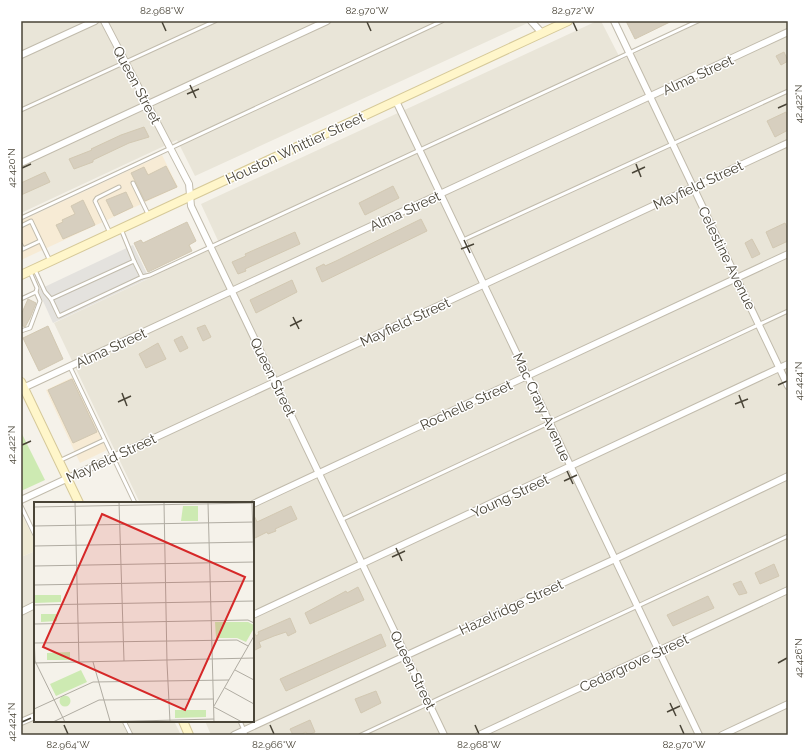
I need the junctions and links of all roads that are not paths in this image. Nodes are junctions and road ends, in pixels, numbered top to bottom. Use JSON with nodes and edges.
{"nodes":[{"id":1,"x":96,"y":21,"type":"edge"},
{"id":2,"x":104,"y":21,"type":"edge"},
{"id":3,"x":215,"y":21,"type":"edge"},
{"id":4,"x":327,"y":21,"type":"edge"},
{"id":5,"x":442,"y":21,"type":"edge"},
{"id":6,"x":531,"y":21,"type":"edge"},
{"id":7,"x":568,"y":21,"type":"edge"},
{"id":8,"x":614,"y":21,"type":"edge"},
{"id":9,"x":698,"y":21,"type":"edge"},
{"id":10,"x":788,"y":32,"type":"edge"},
{"id":11,"x":542,"y":34,"type":"junction"},
{"id":12,"x":629,"y":54,"type":"junction"},
{"id":13,"x":21,"y":55,"type":"edge"},
{"id":14,"x":126,"y":63,"type":"junction"},
{"id":15,"x":788,"y":91,"type":"edge"},
{"id":16,"x":650,"y":97,"type":"junction"},
{"id":17,"x":396,"y":101,"type":"junction"},
{"id":18,"x":147,"y":104,"type":"junction"},
{"id":19,"x":21,"y":110,"type":"edge"},
{"id":20,"x":788,"y":143,"type":"edge"},
{"id":21,"x":672,"y":145,"type":"junction"},
{"id":22,"x":170,"y":148,"type":"junction"},
{"id":23,"x":420,"y":151,"type":"junction"},
{"id":24,"x":21,"y":163,"type":"edge"},
{"id":25,"x":133,"y":182,"type":"dead end"},
{"id":26,"x":119,"y":187,"type":"dead end"},
{"id":27,"x":693,"y":188,"type":"junction"},
{"id":28,"x":441,"y":195,"type":"junction"},
{"id":29,"x":191,"y":196,"type":"junction"},
{"id":30,"x":28,"y":215,"type":"junction"},
{"id":31,"x":149,"y":216,"type":"junction"},
{"id":32,"x":21,"y":218,"type":"edge"},
{"id":33,"x":31,"y":221,"type":"junction"},
{"id":34,"x":21,"y":226,"type":"edge"},
{"id":35,"x":121,"y":228,"type":"junction"},
{"id":36,"x":110,"y":234,"type":"junction"},
{"id":37,"x":463,"y":240,"type":"junction"},
{"id":38,"x":40,"y":241,"type":"junction"},
{"id":39,"x":21,"y":245,"type":"edge"},
{"id":40,"x":211,"y":247,"type":"junction"},
{"id":41,"x":788,"y":254,"type":"edge"},
{"id":42,"x":134,"y":261,"type":"junction"},
{"id":43,"x":50,"y":262,"type":"junction"},
{"id":44,"x":32,"y":270,"type":"junction"},
{"id":45,"x":21,"y":275,"type":"edge"},
{"id":46,"x":142,"y":277,"type":"junction"},
{"id":47,"x":736,"y":278,"type":"junction"},
{"id":48,"x":484,"y":286,"type":"junction"},
{"id":49,"x":232,"y":291,"type":"junction"},
{"id":50,"x":36,"y":292,"type":"junction"},
{"id":51,"x":21,"y":299,"type":"edge"},
{"id":52,"x":51,"y":299,"type":"junction"},
{"id":53,"x":788,"y":311,"type":"edge"},
{"id":54,"x":759,"y":325,"type":"junction"},
{"id":55,"x":21,"y":331,"type":"edge"},
{"id":56,"x":788,"y":364,"type":"edge"},
{"id":57,"x":70,"y":366,"type":"junction"},
{"id":58,"x":780,"y":368,"type":"junction"},
{"id":59,"x":528,"y":376,"type":"junction"},
{"id":60,"x":276,"y":382,"type":"junction"},
{"id":61,"x":22,"y":386,"type":"edge"},
{"id":62,"x":788,"y":386,"type":"edge"},
{"id":63,"x":550,"y":423,"type":"junction"},
{"id":64,"x":104,"y":440,"type":"junction"},
{"id":65,"x":113,"y":458,"type":"junction"},
{"id":66,"x":58,"y":461,"type":"junction"},
{"id":67,"x":571,"y":467,"type":"junction"},
{"id":68,"x":319,"y":473,"type":"junction"},
{"id":69,"x":788,"y":476,"type":"edge"},
{"id":70,"x":67,"y":479,"type":"junction"},
{"id":71,"x":21,"y":500,"type":"edge"},
{"id":72,"x":78,"y":502,"type":"edge"},
{"id":73,"x":135,"y":502,"type":"edge"},
{"id":74,"x":254,"y":504,"type":"edge"},
{"id":75,"x":21,"y":506,"type":"edge"},
{"id":76,"x":341,"y":520,"type":"junction"},
{"id":77,"x":34,"y":533,"type":"edge"},
{"id":78,"x":788,"y":536,"type":"edge"},
{"id":79,"x":615,"y":559,"type":"junction"},
{"id":80,"x":362,"y":564,"type":"junction"},
{"id":81,"x":788,"y":590,"type":"edge"},
{"id":82,"x":34,"y":606,"type":"edge"},
{"id":83,"x":637,"y":606,"type":"junction"},
{"id":84,"x":21,"y":612,"type":"edge"},
{"id":85,"x":254,"y":615,"type":"edge"},
{"id":86,"x":659,"y":651,"type":"junction"},
{"id":87,"x":406,"y":655,"type":"junction"},
{"id":88,"x":429,"y":703,"type":"junction"},
{"id":89,"x":788,"y":704,"type":"edge"},
{"id":90,"x":34,"y":716,"type":"edge"},
{"id":91,"x":21,"y":722,"type":"edge"},
{"id":92,"x":124,"y":722,"type":"edge"},
{"id":93,"x":183,"y":722,"type":"edge"},
{"id":94,"x":240,"y":722,"type":"edge"},
{"id":95,"x":245,"y":733,"type":"edge"},
{"id":96,"x":130,"y":735,"type":"edge"},
{"id":97,"x":189,"y":735,"type":"edge"},
{"id":98,"x":234,"y":735,"type":"edge"},
{"id":99,"x":361,"y":735,"type":"edge"},
{"id":100,"x":444,"y":735,"type":"edge"},
{"id":101,"x":479,"y":735,"type":"edge"},
{"id":102,"x":699,"y":735,"type":"edge"},
{"id":103,"x":722,"y":735,"type":"edge"}],
"edges":[{"from":1,"to":13,"type":"street"},
{"from":2,"to":14,"type":"street","name":"Queen Street"},
{"from":3,"to":14,"type":"lane"},
{"from":4,"to":18,"type":"street"},
{"from":5,"to":22,"type":"lane"},
{"from":6,"to":11,"type":"street"},
{"from":7,"to":11,"type":"street","name":"Houston Whittier Street"},
{"from":8,"to":12,"type":"street","name":"Celestine Avenue"},
{"from":9,"to":12,"type":"lane"},
{"from":10,"to":16,"type":"street","name":"Alma Street"},
{"from":11,"to":17,"type":"street","name":"Houston Whittier Street"},
{"from":12,"to":16,"type":"street","name":"Celestine Avenue"},
{"from":12,"to":23,"type":"lane"},
{"from":14,"to":18,"type":"street","name":"Queen Street"},
{"from":14,"to":19,"type":"lane"},
{"from":15,"to":21,"type":"lane"},
{"from":16,"to":21,"type":"street","name":"Celestine Avenue"},
{"from":16,"to":28,"type":"street","name":"Alma Street"},
{"from":17,"to":23,"type":"street","name":"Mac Crary Avenue"},
{"from":17,"to":29,"type":"street","name":"Houston Whittier Street"},
{"from":18,"to":22,"type":"street","name":"Queen Street"},
{"from":18,"to":24,"type":"street"},
{"from":20,"to":27,"type":"street","name":"Mayfield Street"},
{"from":21,"to":27,"type":"street","name":"Celestine Avenue"},
{"from":21,"to":37,"type":"lane"},
{"from":22,"to":29,"type":"street","name":"Queen Street"},
{"from":22,"to":30,"type":"lane"},
{"from":23,"to":28,"type":"street","name":"Mac Crary Avenue"},
{"from":23,"to":40,"type":"lane"},
{"from":25,"to":31,"type":"lane"},
{"from":26,"to":36,"type":"lane"},
{"from":27,"to":47,"type":"street","name":"Celestine Avenue"},
{"from":27,"to":48,"type":"street","name":"Mayfield Street"},
{"from":28,"to":37,"type":"street","name":"Mac Crary Avenue"},
{"from":28,"to":49,"type":"street","name":"Alma Street"},
{"from":29,"to":31,"type":"street","name":"Houston Whittier Street"},
{"from":29,"to":40,"type":"street","name":"Queen Street"},
{"from":30,"to":32,"type":"lane"},
{"from":30,"to":33,"type":"lane"},
{"from":31,"to":35,"type":"street","name":"Houston Whittier Street"},
{"from":33,"to":34,"type":"lane"},
{"from":33,"to":38,"type":"lane"},
{"from":35,"to":36,"type":"street","name":"Houston Whittier Street"},
{"from":35,"to":42,"type":"lane"},
{"from":36,"to":43,"type":"street","name":"Houston Whittier Street"},
{"from":37,"to":48,"type":"street","name":"Mac Crary Avenue"},
{"from":38,"to":39,"type":"lane"},
{"from":38,"to":43,"type":"lane"},
{"from":40,"to":46,"type":"lane"},
{"from":40,"to":49,"type":"street","name":"Queen Street"},
{"from":41,"to":47,"type":"street","name":"Rochelle Street"},
{"from":42,"to":46,"type":"lane"},
{"from":42,"to":52,"type":"lane"},
{"from":43,"to":44,"type":"street","name":"Houston Whittier Street"},
{"from":44,"to":45,"type":"street","name":"Houston Whittier Street"},
{"from":44,"to":50,"type":"lane"},
{"from":44,"to":52,"type":"lane"},
{"from":46,"to":52,"type":"lane"},
{"from":47,"to":54,"type":"street","name":"Celestine Avenue"},
{"from":47,"to":59,"type":"street","name":"Rochelle Street"},
{"from":48,"to":59,"type":"street","name":"Mac Crary Avenue"},
{"from":48,"to":60,"type":"street","name":"Mayfield Street"},
{"from":49,"to":57,"type":"street","name":"Alma Street"},
{"from":49,"to":60,"type":"street","name":"Queen Street"},
{"from":50,"to":51,"type":"lane"},
{"from":50,"to":55,"type":"lane"},
{"from":53,"to":54,"type":"lane"},
{"from":54,"to":58,"type":"street","name":"Celestine Avenue"},
{"from":54,"to":63,"type":"lane"},
{"from":56,"to":58,"type":"street","name":"Young Street"},
{"from":57,"to":61,"type":"street","name":"Alma Street"},
{"from":57,"to":64,"type":"lane"},
{"from":58,"to":62,"type":"street","name":"Celestine Avenue"},
{"from":58,"to":67,"type":"street","name":"Young Street"},
{"from":59,"to":63,"type":"street","name":"Mac Crary Avenue"},
{"from":59,"to":68,"type":"street","name":"Rochelle Street"},
{"from":60,"to":65,"type":"street","name":"Mayfield Street"},
{"from":60,"to":68,"type":"street","name":"Queen Street"},
{"from":61,"to":66,"type":"street"},
{"from":63,"to":67,"type":"street","name":"Mac Crary Avenue"},
{"from":63,"to":76,"type":"lane"},
{"from":64,"to":65,"type":"lane"},
{"from":64,"to":66,"type":"lane"},
{"from":65,"to":70,"type":"street","name":"Mayfield Street"},
{"from":65,"to":73,"type":"lane"},
{"from":66,"to":70,"type":"street"},
{"from":67,"to":79,"type":"street","name":"Mac Crary Avenue"},
{"from":67,"to":80,"type":"street","name":"Young Street"},
{"from":68,"to":74,"type":"street","name":"Rochelle Street"},
{"from":68,"to":76,"type":"street","name":"Queen Street"},
{"from":69,"to":79,"type":"street","name":"Hazelridge Street"},
{"from":70,"to":71,"type":"street","name":"Mayfield Street"},
{"from":70,"to":72,"type":"street"},
{"from":75,"to":77,"type":"lane"},
{"from":76,"to":80,"type":"street","name":"Queen Street"},
{"from":78,"to":83,"type":"lane"},
{"from":79,"to":83,"type":"street","name":"Mac Crary Avenue"},
{"from":79,"to":87,"type":"street","name":"Hazelridge Street"},
{"from":80,"to":85,"type":"street","name":"Young Street"},
{"from":80,"to":87,"type":"street","name":"Queen Street"},
{"from":81,"to":86,"type":"street","name":"Cedargrove Street"},
{"from":82,"to":84,"type":"street"},
{"from":83,"to":86,"type":"street","name":"Mac Crary Avenue"},
{"from":83,"to":88,"type":"lane"},
{"from":86,"to":101,"type":"street","name":"Cedargrove Street"},
{"from":86,"to":102,"type":"street","name":"Mac Crary Avenue"},
{"from":87,"to":88,"type":"street","name":"Queen Street"},
{"from":87,"to":95,"type":"street","name":"Hazelridge Street"},
{"from":88,"to":99,"type":"lane"},
{"from":88,"to":100,"type":"street","name":"Queen Street"},
{"from":89,"to":103,"type":"street"},
{"from":90,"to":91,"type":"street"},
{"from":92,"to":96,"type":"lane"},
{"from":93,"to":97,"type":"street"},
{"from":94,"to":95,"type":"lane"},
{"from":95,"to":98,"type":"street","name":"Hazelridge Street"}]}
